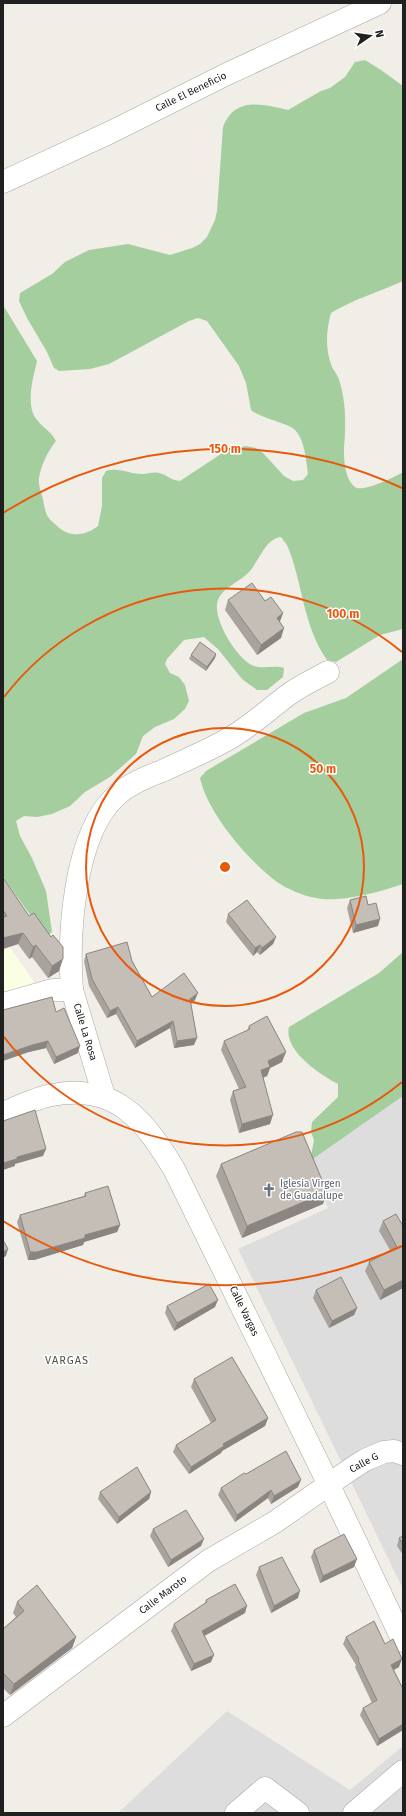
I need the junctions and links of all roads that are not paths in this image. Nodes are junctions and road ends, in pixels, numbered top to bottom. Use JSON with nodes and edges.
{"nodes":[{"id":1,"x":380,"y":3,"type":"edge"},
{"id":2,"x":3,"y":182,"type":"edge"},
{"id":3,"x":328,"y":672,"type":"dead end"},
{"id":4,"x":72,"y":990,"type":"junction"},
{"id":5,"x":3,"y":1004,"type":"edge"},
{"id":6,"x":104,"y":1096,"type":"junction"},
{"id":7,"x":3,"y":1113,"type":"edge"},
{"id":8,"x":403,"y":1454,"type":"edge"},
{"id":9,"x":329,"y":1485,"type":"junction"},
{"id":10,"x":403,"y":1641,"type":"edge"},
{"id":11,"x":4,"y":1712,"type":"edge"},
{"id":12,"x":403,"y":1771,"type":"edge"},
{"id":13,"x":236,"y":1813,"type":"edge"},
{"id":14,"x":298,"y":1813,"type":"edge"},
{"id":15,"x":354,"y":1813,"type":"edge"}],
"edges":[{"from":1,"to":2,"type":"street","name":"Calle El Beneficio"},
{"from":3,"to":4,"type":"street"},
{"from":4,"to":5,"type":"street","name":"Calle La Rosa"},
{"from":4,"to":6,"type":"street","name":"Calle La Rosa"},
{"from":6,"to":7,"type":"street","name":"Calle Vargas"},
{"from":6,"to":9,"type":"street","name":"Calle Vargas"},
{"from":8,"to":9,"type":"street","name":"Calle G"},
{"from":9,"to":10,"type":"street","name":"Calle Vargas"},
{"from":9,"to":11,"type":"street","name":"Calle Maroto"},
{"from":12,"to":15,"type":"street"},
{"from":13,"to":14,"type":"street"}]}
